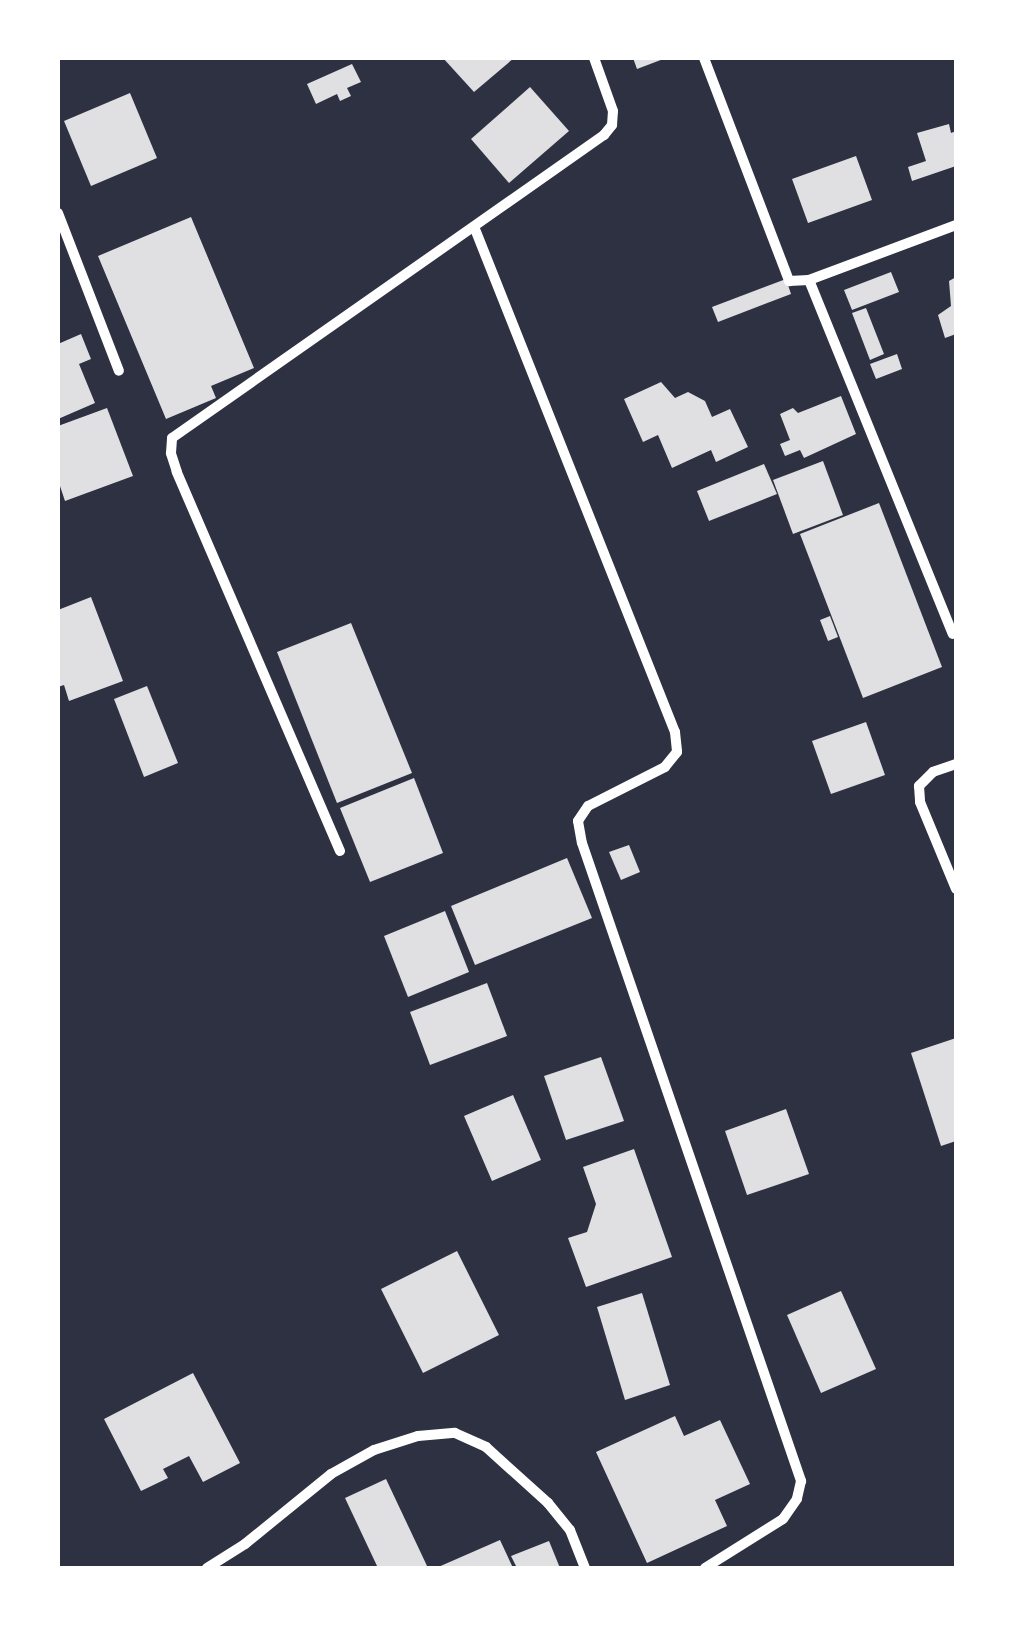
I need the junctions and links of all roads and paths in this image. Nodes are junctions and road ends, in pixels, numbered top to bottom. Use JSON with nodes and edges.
{"nodes":[{"id":1,"x":594,"y":58,"type":"edge"},
{"id":2,"x":704,"y":58,"type":"edge"},
{"id":3,"x":58,"y":212,"type":"edge"},
{"id":4,"x":956,"y":225,"type":"edge"},
{"id":5,"x":474,"y":229,"type":"junction"},
{"id":6,"x":808,"y":280,"type":"junction"},
{"id":7,"x":119,"y":372,"type":"dead end"},
{"id":8,"x":953,"y":634,"type":"dead end"},
{"id":9,"x":956,"y":764,"type":"edge"},
{"id":10,"x":340,"y":851,"type":"dead end"},
{"id":11,"x":956,"y":889,"type":"edge"},
{"id":12,"x":207,"y":1568,"type":"edge"},
{"id":13,"x":585,"y":1568,"type":"edge"},
{"id":14,"x":705,"y":1568,"type":"edge"}],
"edges":[{"from":1,"to":5,"type":"street"},
{"from":2,"to":6,"type":"street"},
{"from":3,"to":7,"type":"street"},
{"from":4,"to":6,"type":"street"},
{"from":5,"to":10,"type":"street"},
{"from":5,"to":14,"type":"street"},
{"from":6,"to":8,"type":"street"},
{"from":9,"to":11,"type":"street"},
{"from":12,"to":13,"type":"street"}]}
